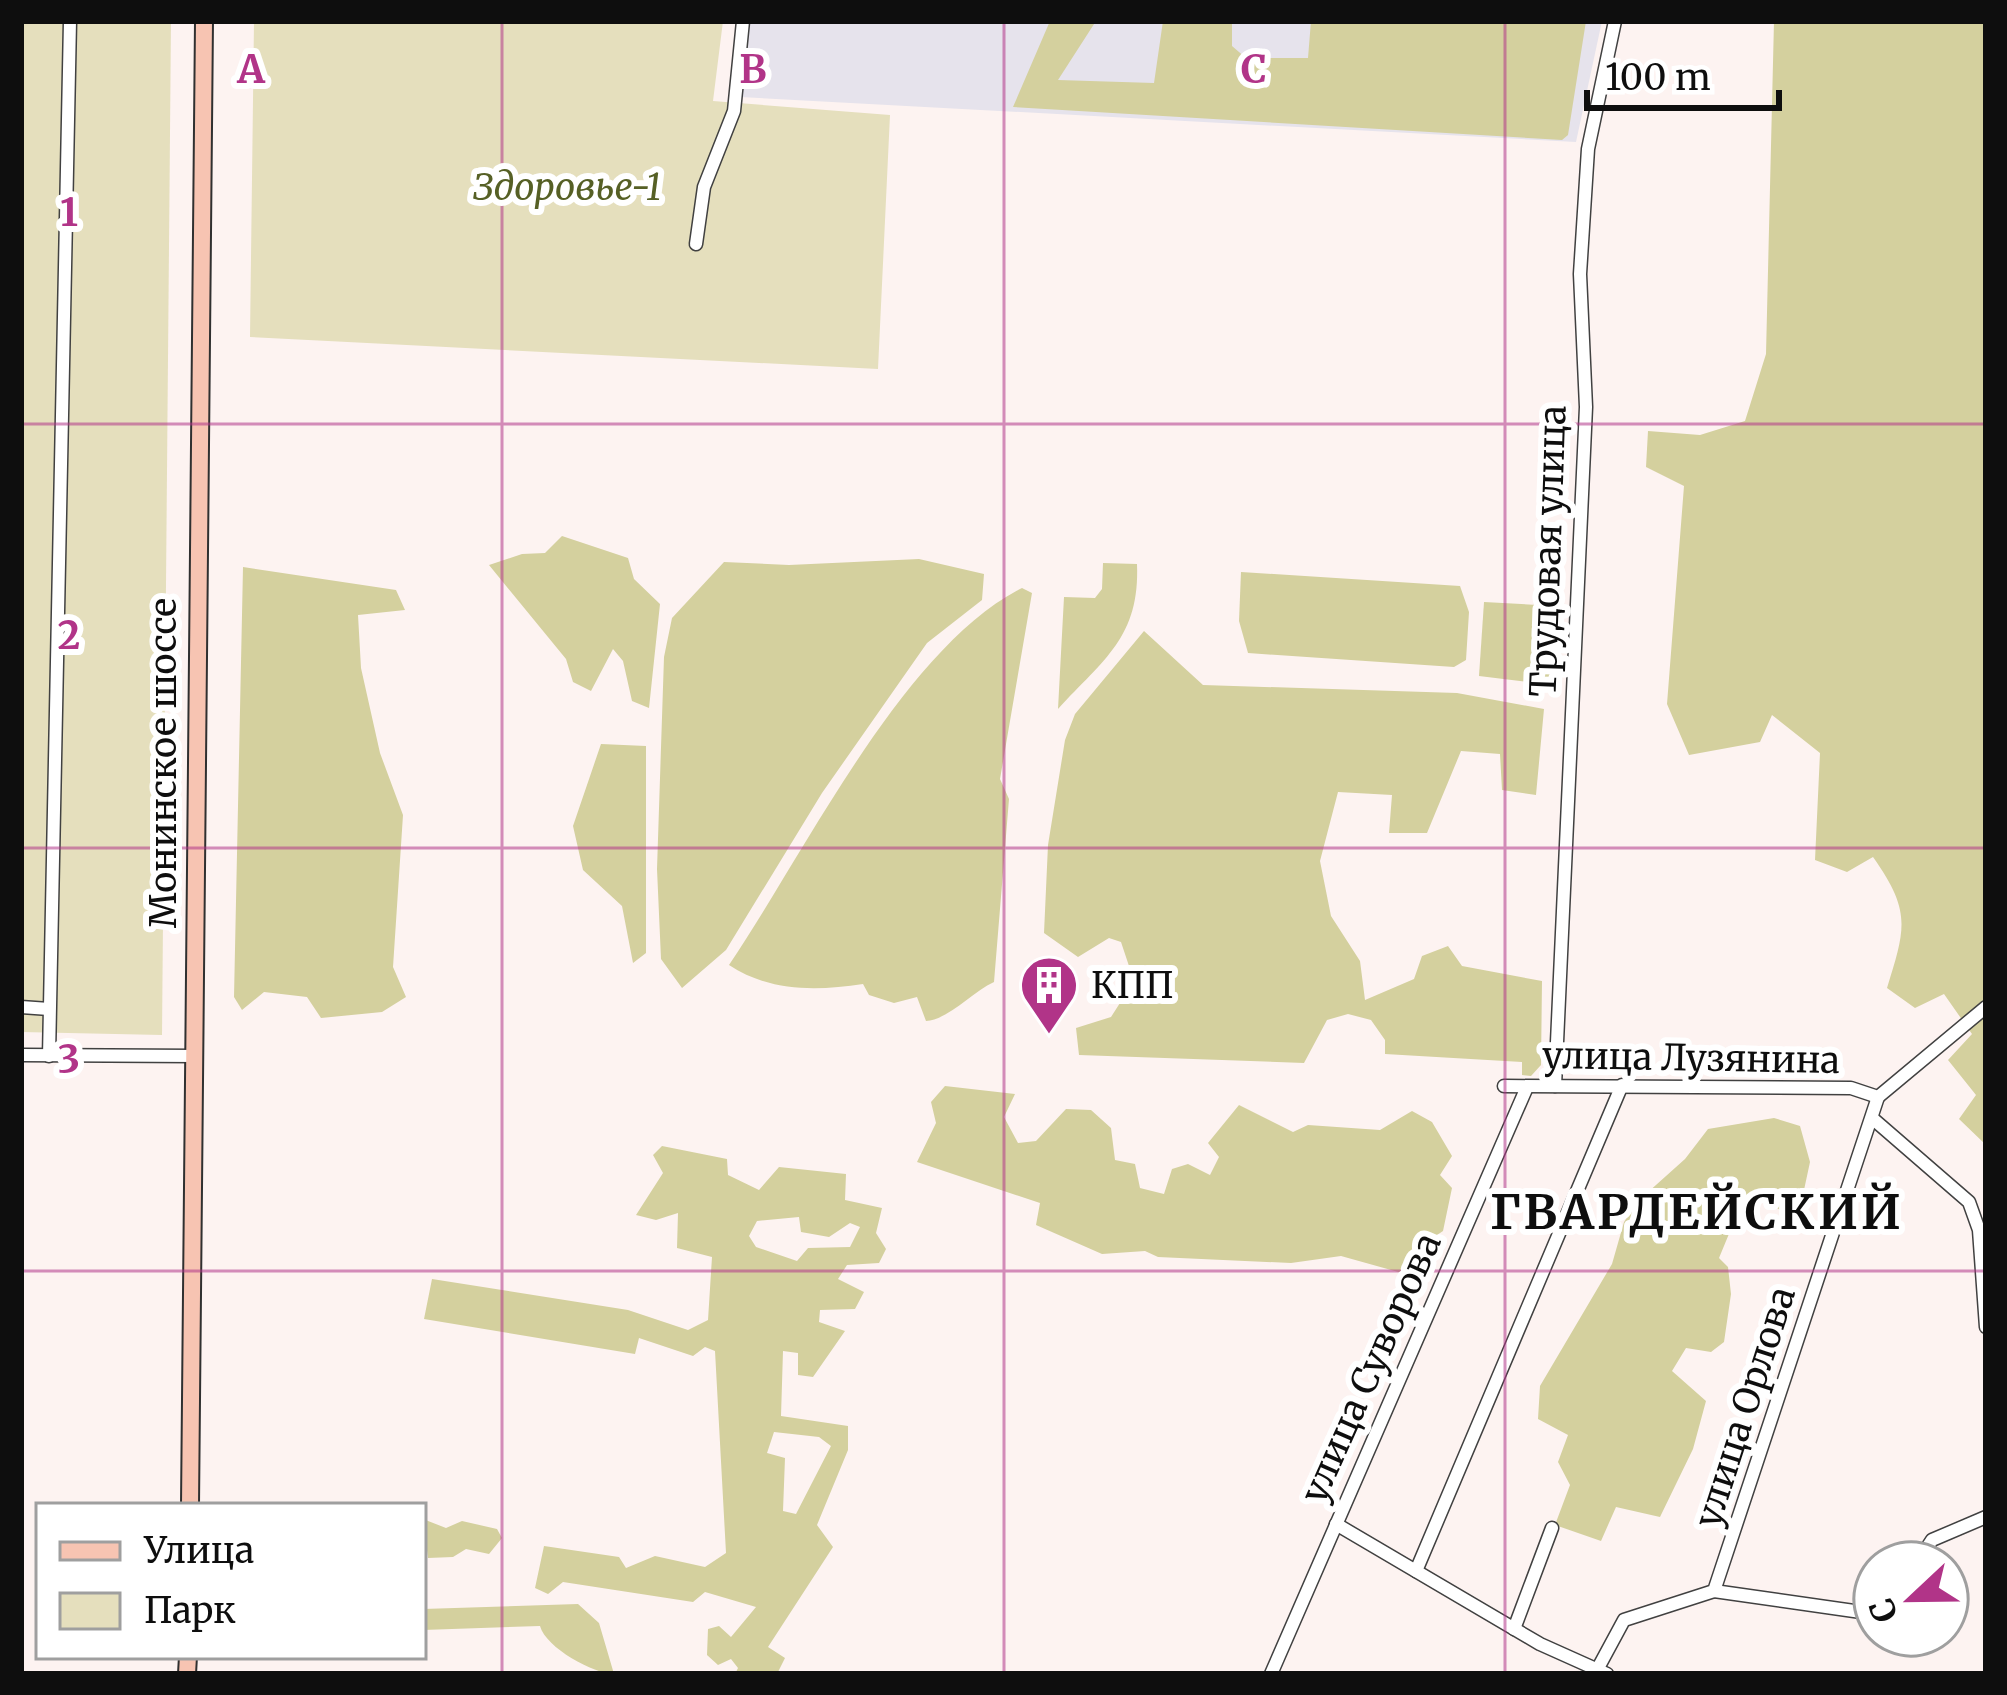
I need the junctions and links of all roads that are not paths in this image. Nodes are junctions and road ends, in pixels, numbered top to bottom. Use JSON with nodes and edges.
{"nodes":[{"id":1,"x":70,"y":21,"type":"edge"},
{"id":2,"x":204,"y":21,"type":"edge"},
{"id":3,"x":743,"y":21,"type":"edge"},
{"id":4,"x":1615,"y":21,"type":"edge"},
{"id":5,"x":696,"y":244,"type":"dead end"},
{"id":6,"x":1986,"y":1006,"type":"edge"},
{"id":7,"x":21,"y":1007,"type":"edge"},
{"id":8,"x":49,"y":1009,"type":"junction"},
{"id":9,"x":21,"y":1055,"type":"edge"},
{"id":10,"x":49,"y":1056,"type":"junction"},
{"id":11,"x":196,"y":1056,"type":"junction"},
{"id":12,"x":1622,"y":1085,"type":"junction"},
{"id":13,"x":1504,"y":1086,"type":"dead end"},
{"id":14,"x":1555,"y":1086,"type":"junction"},
{"id":15,"x":1527,"y":1087,"type":"junction"},
{"id":16,"x":1878,"y":1097,"type":"junction"},
{"id":17,"x":1872,"y":1118,"type":"junction"},
{"id":18,"x":1986,"y":1327,"type":"edge"},
{"id":19,"x":190,"y":1503,"type":"edge"},
{"id":20,"x":1986,"y":1517,"type":"edge"},
{"id":21,"x":1336,"y":1524,"type":"junction"},
{"id":22,"x":1552,"y":1528,"type":"dead end"},
{"id":23,"x":1934,"y":1539,"type":"edge"},
{"id":24,"x":1416,"y":1571,"type":"junction"},
{"id":25,"x":1714,"y":1591,"type":"junction"},
{"id":26,"x":1851,"y":1611,"type":"edge"},
{"id":27,"x":1514,"y":1629,"type":"junction"},
{"id":28,"x":1602,"y":1672,"type":"edge"},
{"id":29,"x":1270,"y":1674,"type":"edge"}],
"edges":[{"from":1,"to":8,"type":"street"},
{"from":2,"to":11,"type":"main road","name":"Монинское шоссе"},
{"from":3,"to":5,"type":"street"},
{"from":4,"to":14,"type":"street","name":"Трудовая улица"},
{"from":6,"to":16,"type":"street","name":"улица Лузянина"},
{"from":7,"to":8,"type":"street"},
{"from":8,"to":10,"type":"street"},
{"from":9,"to":10,"type":"street"},
{"from":10,"to":11,"type":"street"},
{"from":11,"to":19,"type":"main road","name":"Монинское шоссе"},
{"from":12,"to":14,"type":"street","name":"улица Лузянина"},
{"from":12,"to":16,"type":"street","name":"улица Лузянина"},
{"from":12,"to":24,"type":"street"},
{"from":13,"to":15,"type":"street","name":"улица Лузянина"},
{"from":14,"to":15,"type":"street","name":"улица Лузянина"},
{"from":15,"to":21,"type":"street","name":"улица Суворова"},
{"from":16,"to":17,"type":"street","name":"улица Орлова"},
{"from":17,"to":18,"type":"street"},
{"from":17,"to":25,"type":"street","name":"улица Орлова"},
{"from":20,"to":23,"type":"street"},
{"from":21,"to":24,"type":"street"},
{"from":21,"to":29,"type":"street","name":"улица Суворова"},
{"from":22,"to":27,"type":"street"},
{"from":24,"to":27,"type":"street"},
{"from":25,"to":26,"type":"street"},
{"from":25,"to":28,"type":"street"},
{"from":27,"to":28,"type":"street"}]}
